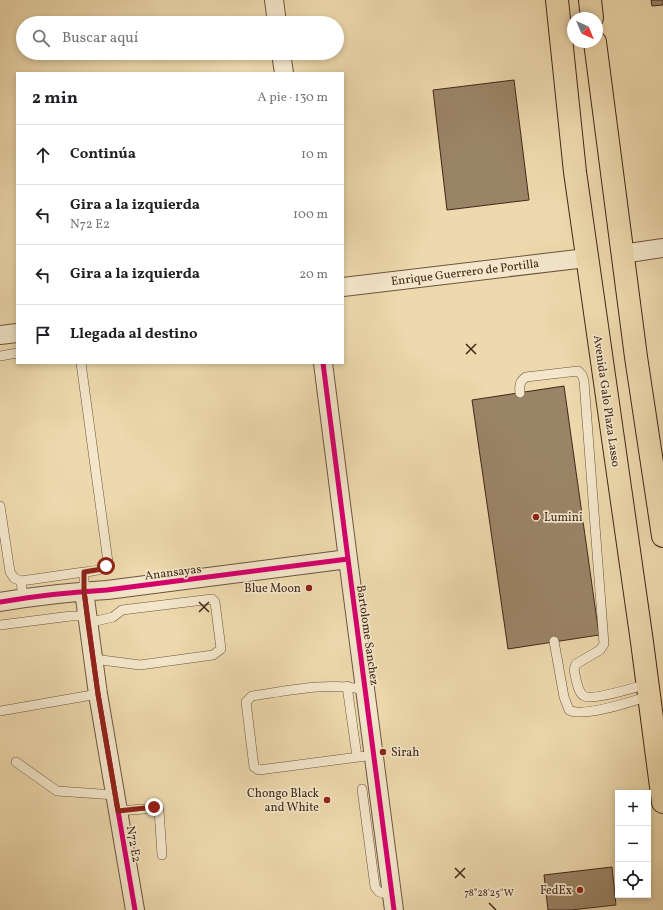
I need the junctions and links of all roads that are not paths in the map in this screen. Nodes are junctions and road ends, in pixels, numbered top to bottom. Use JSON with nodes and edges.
{"nodes":[{"id":1,"x":274,"y":0,"type":"edge"},
{"id":2,"x":557,"y":0,"type":"edge"},
{"id":3,"x":590,"y":0,"type":"edge"},
{"id":4,"x":591,"y":12,"type":"edge"},
{"id":5,"x":276,"y":16,"type":"edge"},
{"id":6,"x":596,"y":48,"type":"edge"},
{"id":7,"x":282,"y":60,"type":"edge"},
{"id":8,"x":284,"y":72,"type":"edge"},
{"id":9,"x":663,"y":248,"type":"edge"},
{"id":10,"x":622,"y":254,"type":"junction"},
{"id":11,"x":586,"y":258,"type":"junction"},
{"id":12,"x":344,"y":287,"type":"edge"},
{"id":13,"x":16,"y":333,"type":"edge"},
{"id":14,"x":0,"y":335,"type":"edge"},
{"id":15,"x":16,"y":354,"type":"edge"},
{"id":16,"x":0,"y":356,"type":"edge"},
{"id":17,"x":81,"y":364,"type":"edge"},
{"id":18,"x":323,"y":364,"type":"edge"},
{"id":19,"x":520,"y":393,"type":"dead end"},
{"id":20,"x":658,"y":469,"type":"edge"},
{"id":21,"x":0,"y":506,"type":"edge"},
{"id":22,"x":663,"y":536,"type":"edge"},
{"id":23,"x":348,"y":559,"type":"junction"},
{"id":24,"x":84,"y":572,"type":"junction"},
{"id":25,"x":22,"y":589,"type":"junction"},
{"id":26,"x":84,"y":591,"type":"junction"},
{"id":27,"x":0,"y":602,"type":"edge"},
{"id":28,"x":87,"y":620,"type":"junction"},
{"id":29,"x":0,"y":625,"type":"edge"},
{"id":30,"x":554,"y":641,"type":"dead end"},
{"id":31,"x":94,"y":659,"type":"junction"},
{"id":32,"x":347,"y":686,"type":"junction"},
{"id":33,"x":365,"y":690,"type":"junction"},
{"id":34,"x":649,"y":690,"type":"junction"},
{"id":35,"x":98,"y":694,"type":"junction"},
{"id":36,"x":0,"y":711,"type":"edge"},
{"id":37,"x":365,"y":756,"type":"junction"},
{"id":38,"x":16,"y":762,"type":"dead end"},
{"id":39,"x":362,"y":789,"type":"dead end"},
{"id":40,"x":663,"y":802,"type":"edge"},
{"id":41,"x":117,"y":803,"type":"junction"},
{"id":42,"x":162,"y":855,"type":"dead end"},
{"id":43,"x":393,"y":902,"type":"edge"},
{"id":44,"x":135,"y":910,"type":"edge"}],
"edges":[{"from":1,"to":5,"type":"street"},
{"from":2,"to":11,"type":"main road","name":"Avenida Galo Plaza Lasso"},
{"from":3,"to":4,"type":"main road"},
{"from":6,"to":10,"type":"main road"},
{"from":7,"to":8,"type":"street"},
{"from":9,"to":10,"type":"street"},
{"from":10,"to":20,"type":"main road"},
{"from":11,"to":12,"type":"street","name":"Enrique Guerrero de Portilla"},
{"from":11,"to":34,"type":"main road","name":"Avenida Galo Plaza Lasso"},
{"from":13,"to":14,"type":"street"},
{"from":15,"to":16,"type":"lane"},
{"from":17,"to":24,"type":"lane"},
{"from":18,"to":23,"type":"street","name":"Bartolome Sanchez"},
{"from":19,"to":34,"type":"lane"},
{"from":20,"to":22,"type":"main road"},
{"from":21,"to":25,"type":"lane"},
{"from":23,"to":26,"type":"street","name":"Anansayas"},
{"from":23,"to":33,"type":"street","name":"Bartolome Sanchez"},
{"from":24,"to":25,"type":"lane"},
{"from":24,"to":26,"type":"lane"},
{"from":25,"to":26,"type":"street","name":"Anansayas"},
{"from":25,"to":27,"type":"street","name":"Anansayas"},
{"from":26,"to":28,"type":"street","name":"N72 E2"},
{"from":28,"to":29,"type":"lane"},
{"from":28,"to":31,"type":"street","name":"N72 E2"},
{"from":28,"to":31,"type":"lane"},
{"from":30,"to":34,"type":"lane"},
{"from":31,"to":35,"type":"street","name":"N72 E2"},
{"from":32,"to":33,"type":"lane"},
{"from":32,"to":37,"type":"lane"},
{"from":32,"to":37,"type":"lane"},
{"from":33,"to":37,"type":"street","name":"Bartolome Sanchez"},
{"from":34,"to":40,"type":"main road","name":"Avenida Galo Plaza Lasso"},
{"from":35,"to":36,"type":"lane"},
{"from":35,"to":41,"type":"street","name":"N72 E2"},
{"from":37,"to":43,"type":"street","name":"Bartolome Sanchez"},
{"from":38,"to":41,"type":"lane"},
{"from":39,"to":43,"type":"lane"},
{"from":41,"to":42,"type":"lane"},
{"from":41,"to":44,"type":"street","name":"N72 E2"}]}
